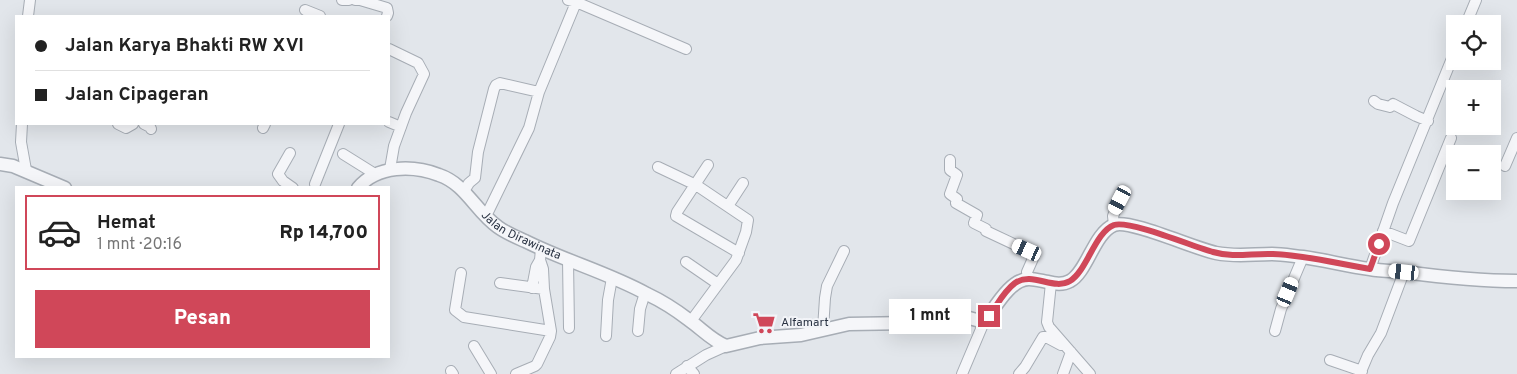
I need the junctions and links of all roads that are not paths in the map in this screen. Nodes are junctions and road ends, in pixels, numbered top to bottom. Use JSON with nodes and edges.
{"nodes":[{"id":1,"x":30,"y":0,"type":"edge"},
{"id":2,"x":342,"y":0,"type":"edge"},
{"id":3,"x":348,"y":0,"type":"edge"},
{"id":4,"x":355,"y":0,"type":"edge"},
{"id":5,"x":1476,"y":0,"type":"edge"},
{"id":6,"x":574,"y":1,"type":"edge"},
{"id":7,"x":306,"y":10,"type":"dead end"},
{"id":8,"x":28,"y":15,"type":"edge"},
{"id":9,"x":318,"y":15,"type":"edge"},
{"id":10,"x":387,"y":15,"type":"edge"},
{"id":11,"x":1470,"y":15,"type":"edge"},
{"id":12,"x":390,"y":49,"type":"edge"},
{"id":13,"x":686,"y":49,"type":"dead end"},
{"id":14,"x":1448,"y":70,"type":"edge"},
{"id":15,"x":539,"y":92,"type":"junction"},
{"id":16,"x":1374,"y":101,"type":"dead end"},
{"id":17,"x":1428,"y":120,"type":"junction"},
{"id":18,"x":390,"y":122,"type":"edge"},
{"id":19,"x":22,"y":125,"type":"edge"},
{"id":20,"x":120,"y":125,"type":"edge"},
{"id":21,"x":131,"y":125,"type":"edge"},
{"id":22,"x":339,"y":125,"type":"edge"},
{"id":23,"x":401,"y":127,"type":"junction"},
{"id":24,"x":1451,"y":138,"type":"dead end"},
{"id":25,"x":1517,"y":138,"type":"edge"},
{"id":26,"x":290,"y":153,"type":"dead end"},
{"id":27,"x":343,"y":154,"type":"dead end"},
{"id":28,"x":950,"y":160,"type":"dead end"},
{"id":29,"x":2,"y":164,"type":"edge"},
{"id":30,"x":708,"y":165,"type":"dead end"},
{"id":31,"x":1505,"y":166,"type":"dead end"},
{"id":32,"x":658,"y":167,"type":"dead end"},
{"id":33,"x":26,"y":170,"type":"junction"},
{"id":34,"x":390,"y":170,"type":"junction"},
{"id":35,"x":375,"y":174,"type":"junction"},
{"id":36,"x":742,"y":183,"type":"dead end"},
{"id":37,"x":315,"y":184,"type":"dead end"},
{"id":38,"x":696,"y":185,"type":"junction"},
{"id":39,"x":59,"y":186,"type":"edge"},
{"id":40,"x":290,"y":186,"type":"edge"},
{"id":41,"x":360,"y":186,"type":"edge"},
{"id":42,"x":464,"y":191,"type":"junction"},
{"id":43,"x":1120,"y":200,"type":"dead end"},
{"id":44,"x":728,"y":206,"type":"junction"},
{"id":45,"x":486,"y":216,"type":"junction"},
{"id":46,"x":1114,"y":226,"type":"junction"},
{"id":47,"x":1383,"y":231,"type":"junction"},
{"id":48,"x":844,"y":250,"type":"dead end"},
{"id":49,"x":739,"y":253,"type":"junction"},
{"id":50,"x":541,"y":255,"type":"junction"},
{"id":51,"x":1303,"y":257,"type":"junction"},
{"id":52,"x":568,"y":260,"type":"junction"},
{"id":53,"x":686,"y":262,"type":"dead end"},
{"id":54,"x":1370,"y":269,"type":"junction"},
{"id":55,"x":1404,"y":272,"type":"junction"},
{"id":56,"x":461,"y":273,"type":"dead end"},
{"id":57,"x":612,"y":278,"type":"junction"},
{"id":58,"x":1030,"y":279,"type":"junction"},
{"id":59,"x":1517,"y":281,"type":"edge"},
{"id":60,"x":500,"y":283,"type":"dead end"},
{"id":61,"x":1051,"y":283,"type":"junction"},
{"id":62,"x":718,"y":284,"type":"junction"},
{"id":63,"x":532,"y":288,"type":"junction"},
{"id":64,"x":544,"y":290,"type":"junction"},
{"id":65,"x":646,"y":292,"type":"junction"},
{"id":66,"x":691,"y":321,"type":"junction"},
{"id":67,"x":984,"y":322,"type":"junction"},
{"id":68,"x":569,"y":328,"type":"dead end"},
{"id":69,"x":823,"y":329,"type":"junction"},
{"id":70,"x":551,"y":331,"type":"junction"},
{"id":71,"x":638,"y":331,"type":"dead end"},
{"id":72,"x":1275,"y":331,"type":"dead end"},
{"id":73,"x":606,"y":336,"type":"dead end"},
{"id":74,"x":716,"y":341,"type":"junction"},
{"id":75,"x":474,"y":346,"type":"dead end"},
{"id":76,"x":1069,"y":349,"type":"junction"},
{"id":77,"x":1330,"y":360,"type":"dead end"},
{"id":78,"x":690,"y":370,"type":"edge"},
{"id":79,"x":1361,"y":373,"type":"edge"},
{"id":80,"x":491,"y":374,"type":"edge"},
{"id":81,"x":516,"y":374,"type":"edge"},
{"id":82,"x":676,"y":374,"type":"edge"},
{"id":83,"x":962,"y":374,"type":"edge"},
{"id":84,"x":1019,"y":374,"type":"edge"},
{"id":85,"x":1062,"y":374,"type":"edge"},
{"id":86,"x":1090,"y":374,"type":"edge"}],
"edges":[{"from":1,"to":8,"type":"street"},
{"from":2,"to":3,"type":"street"},
{"from":4,"to":10,"type":"street"},
{"from":5,"to":11,"type":"street"},
{"from":6,"to":13,"type":"street"},
{"from":6,"to":15,"type":"street"},
{"from":7,"to":9,"type":"street"},
{"from":12,"to":23,"type":"street"},
{"from":14,"to":17,"type":"street"},
{"from":15,"to":42,"type":"street"},
{"from":15,"to":45,"type":"street"},
{"from":16,"to":17,"type":"street"},
{"from":17,"to":47,"type":"street"},
{"from":18,"to":23,"type":"street"},
{"from":19,"to":33,"type":"street"},
{"from":20,"to":21,"type":"street"},
{"from":22,"to":37,"type":"street"},
{"from":23,"to":34,"type":"street"},
{"from":24,"to":47,"type":"street"},
{"from":25,"to":31,"type":"street"},
{"from":26,"to":40,"type":"street"},
{"from":27,"to":35,"type":"street"},
{"from":28,"to":58,"type":"street"},
{"from":29,"to":33,"type":"street"},
{"from":30,"to":38,"type":"street"},
{"from":32,"to":38,"type":"street"},
{"from":33,"to":39,"type":"street"},
{"from":34,"to":35,"type":"street","name":"Jalan Dirawinata"},
{"from":34,"to":42,"type":"street","name":"Jalan Dirawinata"},
{"from":35,"to":41,"type":"street","name":"Jalan Dirawinata"},
{"from":36,"to":44,"type":"street"},
{"from":38,"to":44,"type":"street"},
{"from":38,"to":49,"type":"street"},
{"from":42,"to":45,"type":"street","name":"Jalan Dirawinata"},
{"from":43,"to":46,"type":"street"},
{"from":44,"to":49,"type":"street"},
{"from":45,"to":50,"type":"street","name":"Jalan Dirawinata"},
{"from":46,"to":51,"type":"street"},
{"from":46,"to":61,"type":"street"},
{"from":47,"to":54,"type":"street"},
{"from":48,"to":69,"type":"street"},
{"from":49,"to":62,"type":"street"},
{"from":50,"to":52,"type":"street","name":"Jalan Dirawinata"},
{"from":50,"to":63,"type":"street"},
{"from":50,"to":64,"type":"street"},
{"from":51,"to":54,"type":"street"},
{"from":51,"to":72,"type":"street"},
{"from":52,"to":57,"type":"street","name":"Jalan Dirawinata"},
{"from":52,"to":68,"type":"street"},
{"from":53,"to":62,"type":"street"},
{"from":54,"to":55,"type":"street"},
{"from":55,"to":59,"type":"street"},
{"from":55,"to":79,"type":"street"},
{"from":56,"to":70,"type":"street"},
{"from":57,"to":65,"type":"street","name":"Jalan Dirawinata"},
{"from":57,"to":73,"type":"street"},
{"from":58,"to":61,"type":"street"},
{"from":58,"to":67,"type":"street"},
{"from":60,"to":63,"type":"street"},
{"from":61,"to":76,"type":"street"},
{"from":62,"to":66,"type":"street"},
{"from":63,"to":64,"type":"street"},
{"from":64,"to":70,"type":"street"},
{"from":65,"to":66,"type":"street","name":"Jalan Dirawinata"},
{"from":65,"to":71,"type":"street"},
{"from":66,"to":74,"type":"street","name":"Jalan Dirawinata"},
{"from":67,"to":69,"type":"street"},
{"from":67,"to":83,"type":"street"},
{"from":69,"to":74,"type":"street"},
{"from":70,"to":81,"type":"street"},
{"from":74,"to":78,"type":"street"},
{"from":75,"to":80,"type":"street"},
{"from":76,"to":84,"type":"street"},
{"from":76,"to":85,"type":"street"},
{"from":76,"to":86,"type":"street"},
{"from":77,"to":79,"type":"street"},
{"from":78,"to":82,"type":"street"}]}
